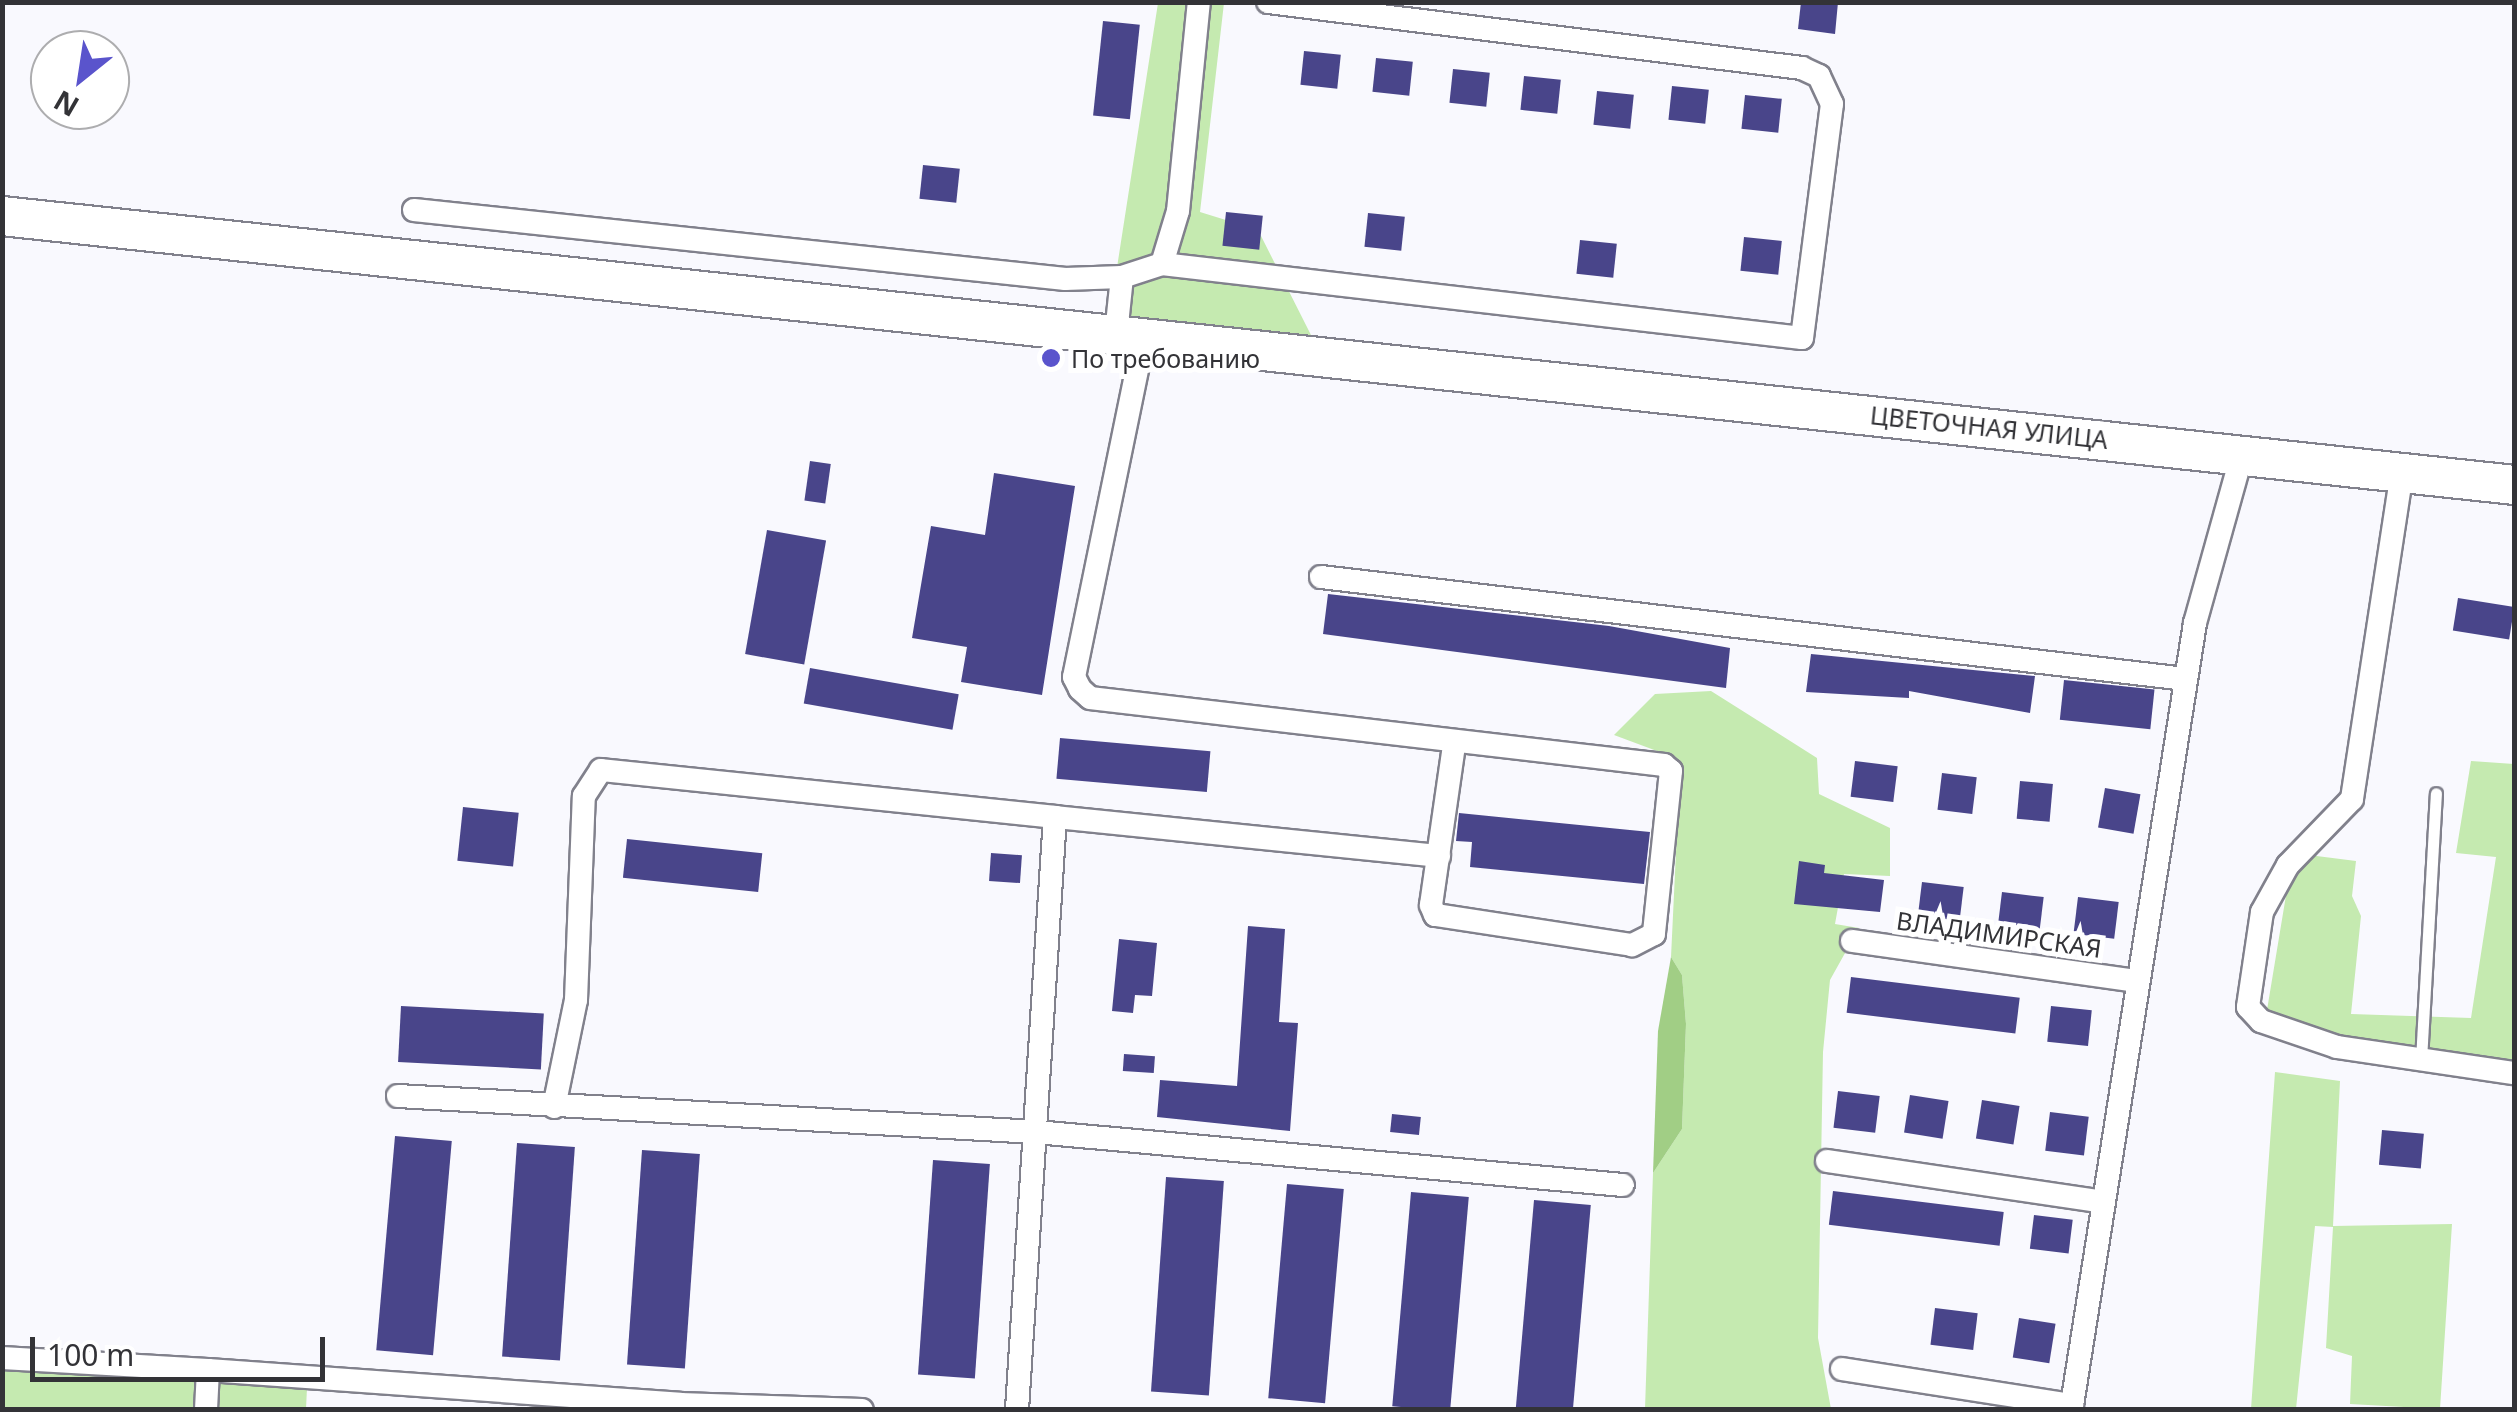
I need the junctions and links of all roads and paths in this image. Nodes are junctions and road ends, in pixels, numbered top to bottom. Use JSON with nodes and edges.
{"nodes":[{"id":1,"x":1199,"y":2,"type":"edge"},
{"id":2,"x":1268,"y":2,"type":"edge"},
{"id":3,"x":414,"y":210,"type":"dead end"},
{"id":4,"x":2,"y":216,"type":"edge"},
{"id":5,"x":1162,"y":264,"type":"junction"},
{"id":6,"x":1122,"y":277,"type":"junction"},
{"id":7,"x":1130,"y":335,"type":"junction"},
{"id":8,"x":2242,"y":455,"type":"junction"},
{"id":9,"x":2402,"y":472,"type":"junction"},
{"id":10,"x":2514,"y":485,"type":"edge"},
{"id":11,"x":1321,"y":577,"type":"dead end"},
{"id":12,"x":2186,"y":679,"type":"junction"},
{"id":13,"x":1454,"y":745,"type":"junction"},
{"id":14,"x":2436,"y":793,"type":"dead end"},
{"id":15,"x":1055,"y":817,"type":"junction"},
{"id":16,"x":1439,"y":856,"type":"junction"},
{"id":17,"x":1852,"y":941,"type":"dead end"},
{"id":18,"x":2137,"y":981,"type":"junction"},
{"id":19,"x":2421,"y":1060,"type":"junction"},
{"id":20,"x":2514,"y":1073,"type":"edge"},
{"id":21,"x":398,"y":1096,"type":"dead end"},
{"id":22,"x":554,"y":1106,"type":"junction"},
{"id":23,"x":1036,"y":1132,"type":"junction"},
{"id":24,"x":1827,"y":1161,"type":"dead end"},
{"id":25,"x":1624,"y":1185,"type":"dead end"},
{"id":26,"x":2103,"y":1202,"type":"junction"},
{"id":27,"x":2,"y":1358,"type":"edge"},
{"id":28,"x":208,"y":1370,"type":"junction"},
{"id":29,"x":1842,"y":1370,"type":"dead end"},
{"id":30,"x":206,"y":1410,"type":"edge"},
{"id":31,"x":862,"y":1410,"type":"edge"},
{"id":32,"x":1017,"y":1410,"type":"edge"}],
"edges":[{"from":1,"to":5,"type":"street"},
{"from":2,"to":5,"type":"street"},
{"from":3,"to":6,"type":"street"},
{"from":4,"to":7,"type":"main road","name":"ЦВЕТОЧНАЯ УЛИЦА"},
{"from":5,"to":6,"type":"street"},
{"from":6,"to":7,"type":"street"},
{"from":7,"to":8,"type":"main road","name":"ЦВЕТОЧНАЯ УЛИЦА"},
{"from":7,"to":13,"type":"street"},
{"from":8,"to":9,"type":"main road","name":"ЦВЕТОЧНАЯ УЛИЦА"},
{"from":8,"to":12,"type":"street"},
{"from":9,"to":10,"type":"main road","name":"ЦВЕТОЧНАЯ УЛИЦА"},
{"from":9,"to":19,"type":"street"},
{"from":11,"to":12,"type":"street"},
{"from":12,"to":18,"type":"street"},
{"from":13,"to":16,"type":"street"},
{"from":13,"to":16,"type":"street"},
{"from":14,"to":19,"type":"lane"},
{"from":15,"to":16,"type":"street"},
{"from":15,"to":22,"type":"street"},
{"from":15,"to":23,"type":"street"},
{"from":17,"to":18,"type":"street","name":"ВЛАДИМИРСКАЯ"},
{"from":18,"to":26,"type":"street"},
{"from":19,"to":20,"type":"street"},
{"from":21,"to":22,"type":"street"},
{"from":22,"to":23,"type":"street"},
{"from":23,"to":25,"type":"street"},
{"from":23,"to":32,"type":"street"},
{"from":24,"to":26,"type":"street"},
{"from":26,"to":29,"type":"street"},
{"from":27,"to":28,"type":"street"},
{"from":28,"to":30,"type":"street"},
{"from":28,"to":31,"type":"street"}]}
